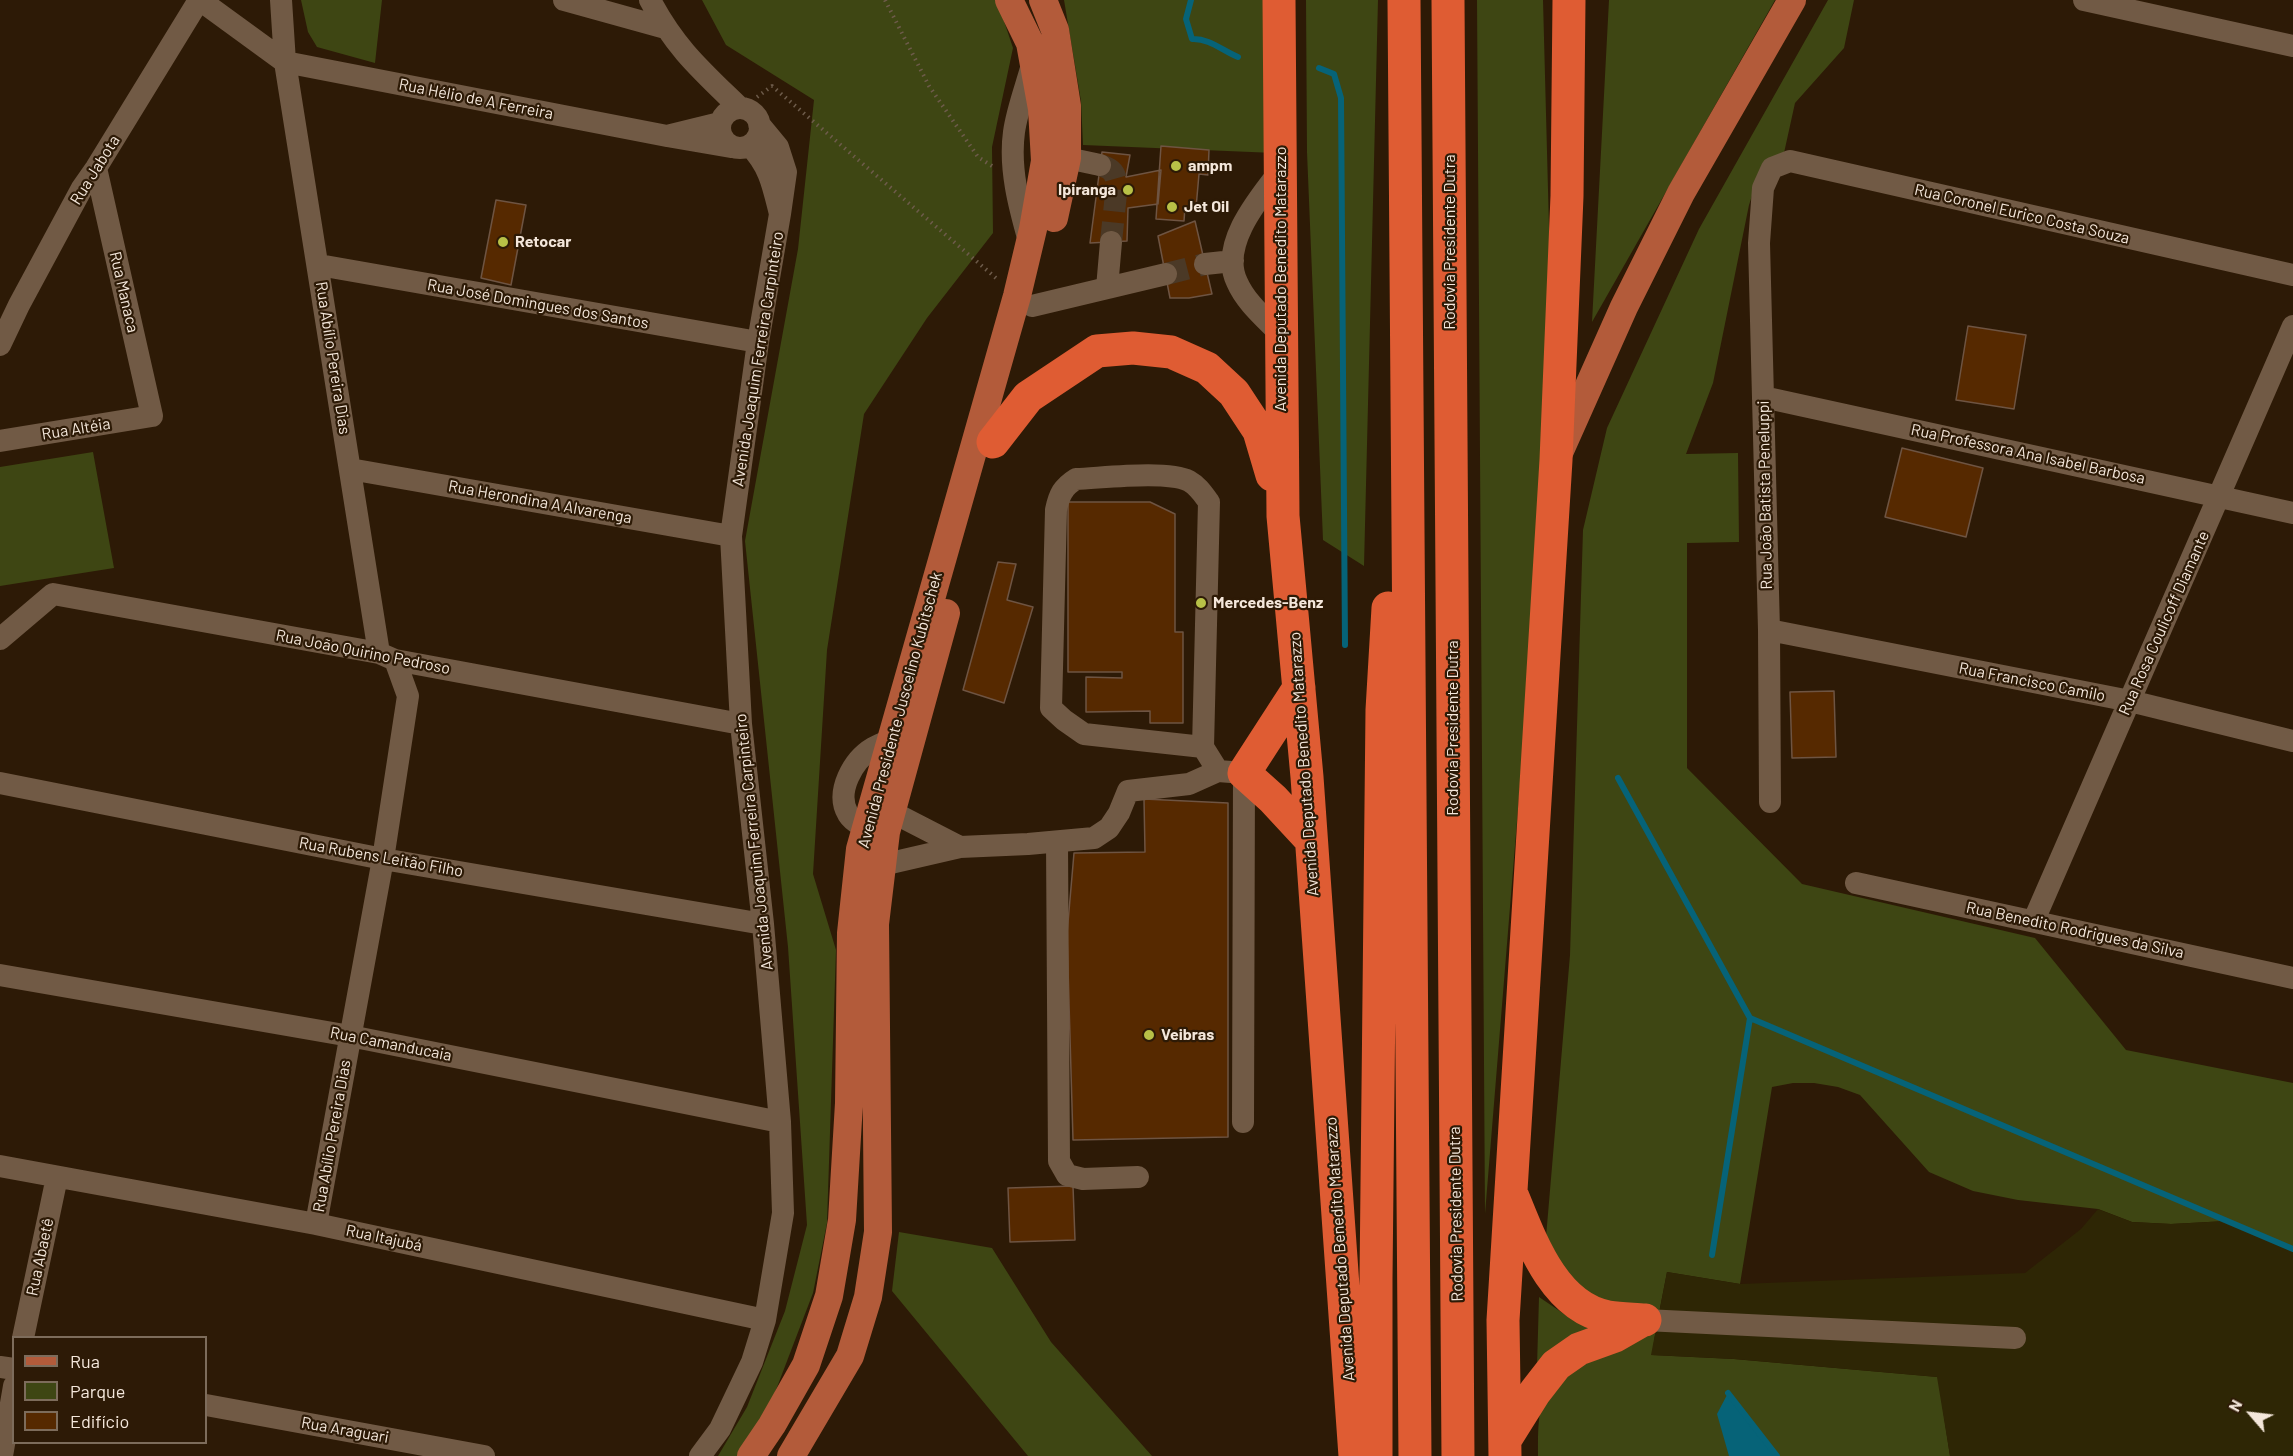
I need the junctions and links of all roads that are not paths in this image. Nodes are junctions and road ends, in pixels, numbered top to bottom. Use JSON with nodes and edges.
{"nodes":[{"id":1,"x":200,"y":0,"type":"edge"},
{"id":2,"x":281,"y":0,"type":"edge"},
{"id":3,"x":564,"y":0,"type":"edge"},
{"id":4,"x":650,"y":0,"type":"edge"},
{"id":5,"x":1009,"y":0,"type":"edge"},
{"id":6,"x":1043,"y":0,"type":"edge"},
{"id":7,"x":1279,"y":0,"type":"edge"},
{"id":8,"x":1404,"y":0,"type":"edge"},
{"id":9,"x":1448,"y":0,"type":"edge"},
{"id":10,"x":1569,"y":0,"type":"edge"},
{"id":11,"x":1792,"y":0,"type":"edge"},
{"id":12,"x":2085,"y":0,"type":"edge"},
{"id":13,"x":664,"y":28,"type":"junction"},
{"id":14,"x":2293,"y":46,"type":"edge"},
{"id":15,"x":687,"y":57,"type":"junction"},
{"id":16,"x":1033,"y":61,"type":"junction"},
{"id":17,"x":285,"y":62,"type":"junction"},
{"id":18,"x":749,"y":114,"type":"junction"},
{"id":19,"x":721,"y":122,"type":"junction"},
{"id":20,"x":667,"y":136,"type":"junction"},
{"id":21,"x":740,"y":146,"type":"junction"},
{"id":22,"x":1067,"y":158,"type":"junction"},
{"id":23,"x":1100,"y":165,"type":"tunnel mouth"},
{"id":24,"x":96,"y":168,"type":"junction"},
{"id":25,"x":1280,"y":171,"type":"junction"},
{"id":26,"x":1763,"y":188,"type":"joint"},
{"id":27,"x":780,"y":214,"type":"junction"},
{"id":28,"x":1111,"y":242,"type":"tunnel mouth"},
{"id":29,"x":1030,"y":243,"type":"junction"},
{"id":30,"x":1233,"y":261,"type":"junction"},
{"id":31,"x":1205,"y":264,"type":"tunnel mouth"},
{"id":32,"x":319,"y":265,"type":"junction"},
{"id":33,"x":1166,"y":274,"type":"tunnel mouth"},
{"id":34,"x":2293,"y":275,"type":"edge"},
{"id":35,"x":1107,"y":288,"type":"junction"},
{"id":36,"x":1406,"y":295,"type":"junction"},
{"id":37,"x":1025,"y":301,"type":"junction"},
{"id":38,"x":2293,"y":326,"type":"edge"},
{"id":39,"x":1281,"y":336,"type":"junction"},
{"id":40,"x":758,"y":342,"type":"junction"},
{"id":41,"x":0,"y":345,"type":"edge"},
{"id":42,"x":1763,"y":397,"type":"junction"},
{"id":43,"x":152,"y":416,"type":"joint"},
{"id":44,"x":0,"y":441,"type":"edge"},
{"id":45,"x":993,"y":442,"type":"junction"},
{"id":46,"x":1556,"y":460,"type":"junction"},
{"id":47,"x":350,"y":469,"type":"junction"},
{"id":48,"x":2219,"y":495,"type":"junction"},
{"id":49,"x":2293,"y":513,"type":"edge"},
{"id":50,"x":1283,"y":516,"type":"junction"},
{"id":51,"x":730,"y":536,"type":"junction"},
{"id":52,"x":1768,"y":630,"type":"junction"},
{"id":53,"x":0,"y":639,"type":"edge"},
{"id":54,"x":387,"y":657,"type":"junction"},
{"id":55,"x":1299,"y":688,"type":"junction"},
{"id":56,"x":2130,"y":701,"type":"junction"},
{"id":57,"x":741,"y":724,"type":"junction"},
{"id":58,"x":2293,"y":741,"type":"edge"},
{"id":59,"x":1203,"y":747,"type":"junction"},
{"id":60,"x":1231,"y":772,"type":"junction"},
{"id":61,"x":0,"y":783,"type":"edge"},
{"id":62,"x":1770,"y":802,"type":"dead end"},
{"id":63,"x":881,"y":824,"type":"junction"},
{"id":64,"x":1311,"y":840,"type":"junction"},
{"id":65,"x":1057,"y":842,"type":"junction"},
{"id":66,"x":960,"y":846,"type":"junction"},
{"id":67,"x":383,"y":859,"type":"junction"},
{"id":68,"x":882,"y":865,"type":"junction"},
{"id":69,"x":1856,"y":883,"type":"dead end"},
{"id":70,"x":2034,"y":920,"type":"junction"},
{"id":71,"x":764,"y":924,"type":"junction"},
{"id":72,"x":0,"y":975,"type":"edge"},
{"id":73,"x":2293,"y":978,"type":"edge"},
{"id":74,"x":350,"y":1036,"type":"junction"},
{"id":75,"x":780,"y":1122,"type":"junction"},
{"id":76,"x":1243,"y":1122,"type":"dead end"},
{"id":77,"x":0,"y":1166,"type":"edge"},
{"id":78,"x":57,"y":1177,"type":"junction"},
{"id":79,"x":1138,"y":1177,"type":"dead end"},
{"id":80,"x":1510,"y":1191,"type":"junction"},
{"id":81,"x":316,"y":1224,"type":"junction"},
{"id":82,"x":765,"y":1320,"type":"junction"},
{"id":83,"x":1658,"y":1320,"type":"junction"},
{"id":84,"x":23,"y":1336,"type":"edge"},
{"id":85,"x":2015,"y":1338,"type":"dead end"},
{"id":86,"x":12,"y":1398,"type":"edge"},
{"id":87,"x":207,"y":1405,"type":"edge"},
{"id":88,"x":1505,"y":1448,"type":"edge"},
{"id":89,"x":2,"y":1456,"type":"edge"},
{"id":90,"x":484,"y":1456,"type":"edge"},
{"id":91,"x":700,"y":1456,"type":"edge"},
{"id":92,"x":751,"y":1456,"type":"edge"},
{"id":93,"x":791,"y":1456,"type":"edge"},
{"id":94,"x":1355,"y":1456,"type":"edge"},
{"id":95,"x":1376,"y":1456,"type":"edge"},
{"id":96,"x":1415,"y":1456,"type":"edge"},
{"id":97,"x":1458,"y":1456,"type":"edge"}],
"edges":[{"from":1,"to":17,"type":"street"},
{"from":1,"to":24,"type":"street","name":"Rua Jabota"},
{"from":2,"to":17,"type":"street","name":"Rua Abílio Pereira Dias"},
{"from":3,"to":13,"type":"street"},
{"from":4,"to":13,"type":"street"},
{"from":5,"to":16,"type":"main road","name":"Avenida Presidente Juscelino Kubitschek"},
{"from":6,"to":22,"type":"main road","name":"Avenida Presidente Juscelino Kubitschek"},
{"from":7,"to":25,"type":"highway","name":"Avenida Deputado Benedito Matarazzo"},
{"from":8,"to":36,"type":"highway"},
{"from":9,"to":97,"type":"highway","name":"Rodovia Presidente Dutra"},
{"from":10,"to":46,"type":"highway"},
{"from":11,"to":46,"type":"main road"},
{"from":12,"to":14,"type":"street"},
{"from":13,"to":15,"type":"street"},
{"from":15,"to":18,"type":"street","name":"Avenida Joaquim Ferreira Carpinteiro"},
{"from":15,"to":19,"type":"street"},
{"from":16,"to":29,"type":"main road","name":"Avenida Presidente Juscelino Kubitschek"},
{"from":16,"to":29,"type":"street"},
{"from":17,"to":20,"type":"street","name":"Rua Hélio de A Ferreira"},
{"from":17,"to":32,"type":"street","name":"Rua Abílio Pereira Dias"},
{"from":18,"to":19,"type":"street"},
{"from":18,"to":21,"type":"street"},
{"from":18,"to":27,"type":"street","name":"Avenida Joaquim Ferreira Carpinteiro"},
{"from":19,"to":20,"type":"street","name":"Rua Hélio de A Ferreira"},
{"from":19,"to":21,"type":"street"},
{"from":20,"to":21,"type":"street","name":"Rua Hélio de A Ferreira"},
{"from":21,"to":27,"type":"street","name":"Avenida Joaquim Ferreira Carpinteiro"},
{"from":22,"to":23,"type":"street"},
{"from":22,"to":37,"type":"main road","name":"Avenida Presidente Juscelino Kubitschek"},
{"from":24,"to":41,"type":"street","name":"Rua Jabota"},
{"from":24,"to":43,"type":"street","name":"Rua Manaca"},
{"from":25,"to":30,"type":"street"},
{"from":25,"to":39,"type":"highway","name":"Avenida Deputado Benedito Matarazzo"},
{"from":26,"to":34,"type":"street","name":"Rua Coronel Eurico Costa Souza"},
{"from":26,"to":42,"type":"street","name":"Rua João Batista Peneluppi"},
{"from":27,"to":40,"type":"street","name":"Avenida Joaquim Ferreira Carpinteiro"},
{"from":28,"to":35,"type":"street"},
{"from":29,"to":37,"type":"main road","name":"Avenida Presidente Juscelino Kubitschek"},
{"from":30,"to":31,"type":"street"},
{"from":30,"to":39,"type":"street"},
{"from":32,"to":40,"type":"street","name":"Rua José Domingues dos Santos"},
{"from":32,"to":47,"type":"street","name":"Rua Abílio Pereira Dias"},
{"from":33,"to":35,"type":"street"},
{"from":35,"to":37,"type":"street"},
{"from":36,"to":95,"type":"highway"},
{"from":36,"to":96,"type":"highway"},
{"from":37,"to":45,"type":"main road","name":"Avenida Presidente Juscelino Kubitschek"},
{"from":37,"to":63,"type":"main road","name":"Avenida Presidente Juscelino Kubitschek"},
{"from":38,"to":48,"type":"street","name":"Rua Rosa Coulicoff Diamante"},
{"from":39,"to":50,"type":"highway","name":"Avenida Deputado Benedito Matarazzo"},
{"from":40,"to":51,"type":"street","name":"Avenida Joaquim Ferreira Carpinteiro"},
{"from":42,"to":48,"type":"street","name":"Rua Professora Ana Isabel Barbosa"},
{"from":42,"to":52,"type":"street","name":"Rua João Batista Peneluppi"},
{"from":43,"to":44,"type":"street","name":"Rua Altéia"},
{"from":45,"to":50,"type":"highway"},
{"from":45,"to":63,"type":"main road","name":"Avenida Presidente Juscelino Kubitschek"},
{"from":46,"to":80,"type":"highway"},
{"from":47,"to":51,"type":"street","name":"Rua Herondina A Alvarenga"},
{"from":47,"to":54,"type":"street","name":"Rua Abílio Pereira Dias"},
{"from":48,"to":49,"type":"street","name":"Rua Professora Ana Isabel Barbosa"},
{"from":48,"to":56,"type":"street","name":"Rua Rosa Coulicoff Diamante"},
{"from":50,"to":55,"type":"highway","name":"Avenida Deputado Benedito Matarazzo"},
{"from":51,"to":57,"type":"street","name":"Avenida Joaquim Ferreira Carpinteiro"},
{"from":52,"to":56,"type":"street","name":"Rua Francisco Camilo"},
{"from":52,"to":62,"type":"street","name":"Rua João Batista Peneluppi"},
{"from":53,"to":54,"type":"street","name":"Rua João Quirino Pedroso"},
{"from":54,"to":57,"type":"street","name":"Rua João Quirino Pedroso"},
{"from":54,"to":67,"type":"street","name":"Rua Abílio Pereira Dias"},
{"from":55,"to":60,"type":"highway"},
{"from":55,"to":64,"type":"highway","name":"Avenida Deputado Benedito Matarazzo"},
{"from":56,"to":58,"type":"street","name":"Rua Francisco Camilo"},
{"from":56,"to":70,"type":"street","name":"Rua Rosa Coulicoff Diamante"},
{"from":57,"to":71,"type":"street","name":"Avenida Joaquim Ferreira Carpinteiro"},
{"from":59,"to":59,"type":"street"},
{"from":59,"to":60,"type":"street"},
{"from":60,"to":64,"type":"highway"},
{"from":60,"to":65,"type":"street"},
{"from":60,"to":76,"type":"street"},
{"from":61,"to":67,"type":"street","name":"Rua Rubens Leitão Filho"},
{"from":63,"to":66,"type":"street"},
{"from":63,"to":68,"type":"main road","name":"Avenida Presidente Juscelino Kubitschek"},
{"from":63,"to":92,"type":"main road","name":"Avenida Presidente Juscelino Kubitschek"},
{"from":64,"to":94,"type":"highway","name":"Avenida Deputado Benedito Matarazzo"},
{"from":65,"to":66,"type":"street"},
{"from":65,"to":79,"type":"street"},
{"from":66,"to":68,"type":"street"},
{"from":67,"to":71,"type":"street","name":"Rua Rubens Leitão Filho"},
{"from":67,"to":74,"type":"street","name":"Rua Abílio Pereira Dias"},
{"from":68,"to":93,"type":"main road","name":"Avenida Presidente Juscelino Kubitschek"},
{"from":69,"to":70,"type":"street","name":"Rua Benedito Rodrigues da Silva"},
{"from":70,"to":73,"type":"street","name":"Rua Benedito Rodrigues da Silva"},
{"from":71,"to":75,"type":"street","name":"Avenida Joaquim Ferreira Carpinteiro"},
{"from":72,"to":74,"type":"street","name":"Rua Camanducaia"},
{"from":74,"to":75,"type":"street","name":"Rua Camanducaia"},
{"from":74,"to":81,"type":"street","name":"Rua Abílio Pereira Dias"},
{"from":75,"to":82,"type":"street","name":"Avenida Joaquim Ferreira Carpinteiro"},
{"from":77,"to":78,"type":"street","name":"Rua Itajubá"},
{"from":78,"to":81,"type":"street","name":"Rua Itajubá"},
{"from":78,"to":84,"type":"street","name":"Rua Abaetê"},
{"from":80,"to":83,"type":"highway"},
{"from":80,"to":88,"type":"highway"},
{"from":81,"to":82,"type":"street","name":"Rua Itajubá"},
{"from":82,"to":91,"type":"street","name":"Avenida Joaquim Ferreira Carpinteiro"},
{"from":83,"to":85,"type":"street"},
{"from":83,"to":88,"type":"highway"},
{"from":86,"to":89,"type":"street"},
{"from":87,"to":90,"type":"street","name":"Rua Araguari"}]}
